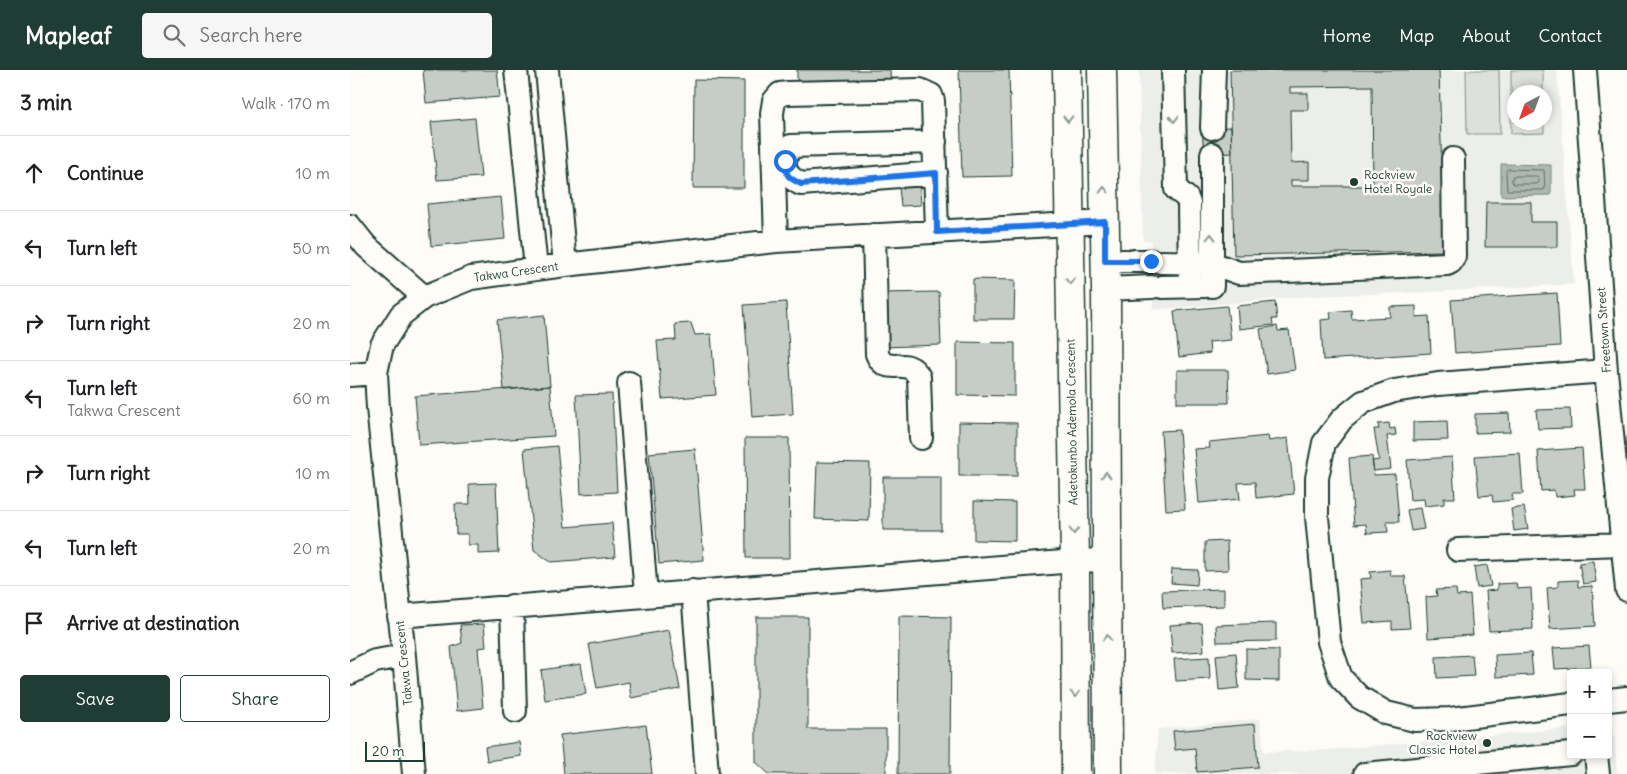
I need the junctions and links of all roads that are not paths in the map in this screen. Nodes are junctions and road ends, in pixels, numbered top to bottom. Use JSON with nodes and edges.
{"nodes":[{"id":1,"x":516,"y":70,"type":"edge"},
{"id":2,"x":547,"y":70,"type":"edge"},
{"id":3,"x":1067,"y":70,"type":"edge"},
{"id":4,"x":1102,"y":70,"type":"edge"},
{"id":5,"x":1173,"y":70,"type":"edge"},
{"id":6,"x":1585,"y":70,"type":"edge"},
{"id":7,"x":1210,"y":75,"type":"edge"},
{"id":8,"x":1212,"y":128,"type":"dead end"},
{"id":9,"x":935,"y":142,"type":"junction"},
{"id":10,"x":1212,"y":154,"type":"dead end"},
{"id":11,"x":1453,"y":159,"type":"dead end"},
{"id":12,"x":936,"y":173,"type":"junction"},
{"id":13,"x":1105,"y":222,"type":"junction"},
{"id":14,"x":1069,"y":224,"type":"junction"},
{"id":15,"x":350,"y":226,"type":"edge"},
{"id":16,"x":937,"y":232,"type":"junction"},
{"id":17,"x":874,"y":235,"type":"junction"},
{"id":18,"x":776,"y":241,"type":"junction"},
{"id":19,"x":1197,"y":260,"type":"junction"},
{"id":20,"x":1105,"y":261,"type":"junction"},
{"id":21,"x":565,"y":265,"type":"junction"},
{"id":22,"x":536,"y":269,"type":"junction"},
{"id":23,"x":1238,"y":273,"type":"junction"},
{"id":24,"x":1190,"y":286,"type":"junction"},
{"id":25,"x":1212,"y":286,"type":"junction"},
{"id":26,"x":1106,"y":289,"type":"junction"},
{"id":27,"x":424,"y":297,"type":"junction"},
{"id":28,"x":1606,"y":371,"type":"junction"},
{"id":29,"x":376,"y":373,"type":"junction"},
{"id":30,"x":350,"y":375,"type":"edge"},
{"id":31,"x":629,"y":383,"type":"dead end"},
{"id":32,"x":920,"y":438,"type":"dead end"},
{"id":33,"x":1458,"y":550,"type":"dead end"},
{"id":34,"x":1625,"y":550,"type":"edge"},
{"id":35,"x":1106,"y":560,"type":"junction"},
{"id":36,"x":1075,"y":561,"type":"junction"},
{"id":37,"x":1627,"y":590,"type":"edge"},
{"id":38,"x":693,"y":592,"type":"junction"},
{"id":39,"x":646,"y":595,"type":"junction"},
{"id":40,"x":512,"y":606,"type":"junction"},
{"id":41,"x":399,"y":616,"type":"junction"},
{"id":42,"x":404,"y":656,"type":"junction"},
{"id":43,"x":350,"y":673,"type":"edge"},
{"id":44,"x":1627,"y":698,"type":"edge"},
{"id":45,"x":1612,"y":700,"type":"edge"},
{"id":46,"x":1567,"y":704,"type":"edge"},
{"id":47,"x":515,"y":711,"type":"dead end"},
{"id":48,"x":1567,"y":754,"type":"edge"},
{"id":49,"x":1596,"y":759,"type":"edge"},
{"id":50,"x":414,"y":774,"type":"edge"},
{"id":51,"x":707,"y":774,"type":"edge"},
{"id":52,"x":1076,"y":774,"type":"edge"},
{"id":53,"x":1108,"y":774,"type":"edge"},
{"id":54,"x":1366,"y":774,"type":"edge"},
{"id":55,"x":1598,"y":774,"type":"edge"}],
"edges":[{"from":1,"to":22,"type":"street"},
{"from":2,"to":21,"type":"street"},
{"from":3,"to":14,"type":"main road","name":"Adetokunbo Ademola Crescent","one_way":true},
{"from":13,"to":4,"type":"main road","one_way":true},
{"from":5,"to":19,"type":"street","one_way":true},
{"from":6,"to":28,"type":"street","name":"Freetown Street"},
{"from":7,"to":8,"type":"street"},
{"from":9,"to":12,"type":"street"},
{"from":9,"to":12,"type":"street"},
{"from":9,"to":18,"type":"street"},
{"from":19,"to":10,"type":"street","one_way":true},
{"from":11,"to":23,"type":"street"},
{"from":12,"to":16,"type":"street"},
{"from":13,"to":14,"type":"street","name":"Takwa Crescent"},
{"from":13,"to":20,"type":"main road"},
{"from":14,"to":16,"type":"street","name":"Takwa Crescent"},
{"from":14,"to":36,"type":"main road","name":"Adetokunbo Ademola Crescent","one_way":true},
{"from":15,"to":27,"type":"street"},
{"from":16,"to":17,"type":"street","name":"Takwa Crescent"},
{"from":17,"to":18,"type":"street","name":"Takwa Crescent"},
{"from":17,"to":32,"type":"street"},
{"from":18,"to":21,"type":"street","name":"Takwa Crescent"},
{"from":19,"to":20,"type":"street"},
{"from":19,"to":23,"type":"street"},
{"from":19,"to":24,"type":"street"},
{"from":19,"to":25,"type":"street"},
{"from":20,"to":26,"type":"main road"},
{"from":21,"to":22,"type":"street","name":"Takwa Crescent"},
{"from":22,"to":27,"type":"street","name":"Takwa Crescent"},
{"from":23,"to":25,"type":"street"},
{"from":24,"to":25,"type":"street"},
{"from":24,"to":26,"type":"street"},
{"from":35,"to":26,"type":"main road","one_way":true},
{"from":27,"to":29,"type":"street","name":"Takwa Crescent"},
{"from":28,"to":34,"type":"street","name":"Freetown Street"},
{"from":28,"to":46,"type":"street"},
{"from":29,"to":30,"type":"street"},
{"from":29,"to":41,"type":"street","name":"Takwa Crescent"},
{"from":31,"to":39,"type":"street"},
{"from":33,"to":34,"type":"street"},
{"from":34,"to":37,"type":"street","name":"Freetown Street"},
{"from":35,"to":36,"type":"street"},
{"from":53,"to":35,"type":"main road","one_way":true},
{"from":36,"to":38,"type":"street"},
{"from":36,"to":52,"type":"main road","name":"Adetokunbo Ademola Crescent","one_way":true},
{"from":38,"to":39,"type":"street"},
{"from":38,"to":51,"type":"street"},
{"from":39,"to":40,"type":"street"},
{"from":40,"to":41,"type":"street"},
{"from":40,"to":47,"type":"street"},
{"from":41,"to":42,"type":"street","name":"Takwa Crescent"},
{"from":42,"to":43,"type":"street"},
{"from":42,"to":50,"type":"street","name":"Takwa Crescent"},
{"from":44,"to":45,"type":"street"},
{"from":48,"to":54,"type":"street"},
{"from":49,"to":55,"type":"street"}]}
